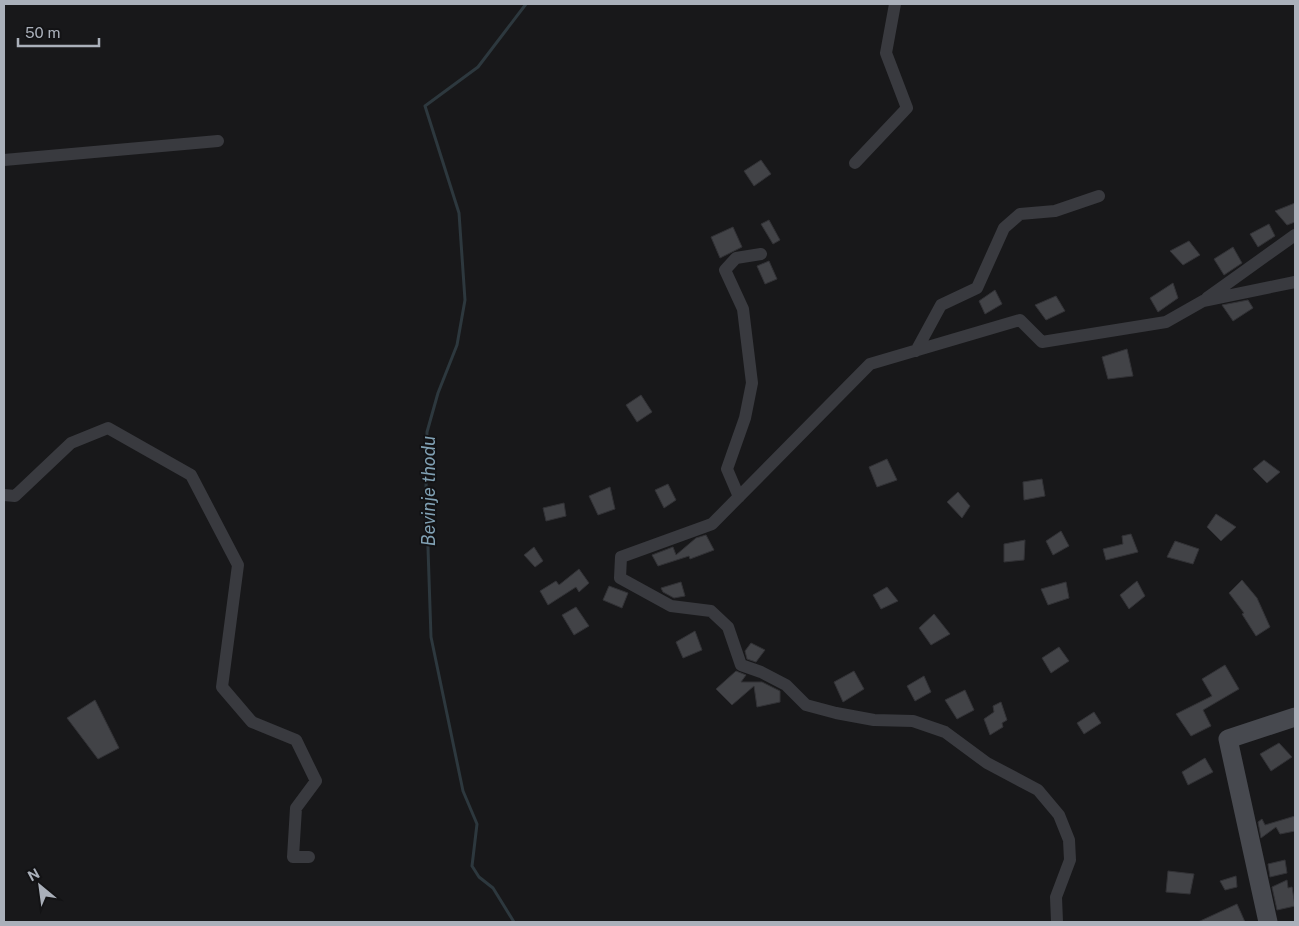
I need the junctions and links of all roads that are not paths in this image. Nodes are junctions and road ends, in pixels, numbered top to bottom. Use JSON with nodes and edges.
{"nodes":[{"id":1,"x":895,"y":4,"type":"edge"},
{"id":2,"x":218,"y":141,"type":"dead end"},
{"id":3,"x":4,"y":160,"type":"edge"},
{"id":4,"x":855,"y":162,"type":"dead end"},
{"id":5,"x":1100,"y":196,"type":"dead end"},
{"id":6,"x":1295,"y":235,"type":"edge"},
{"id":7,"x":761,"y":254,"type":"dead end"},
{"id":8,"x":1295,"y":282,"type":"edge"},
{"id":9,"x":1203,"y":301,"type":"junction"},
{"id":10,"x":916,"y":351,"type":"junction"},
{"id":11,"x":4,"y":495,"type":"edge"},
{"id":12,"x":739,"y":497,"type":"junction"},
{"id":13,"x":1295,"y":717,"type":"edge"},
{"id":14,"x":309,"y":857,"type":"dead end"},
{"id":15,"x":1057,"y":922,"type":"edge"},
{"id":16,"x":1268,"y":922,"type":"edge"}],
"edges":[{"from":1,"to":4,"type":"street"},
{"from":2,"to":3,"type":"street"},
{"from":5,"to":10,"type":"street"},
{"from":6,"to":9,"type":"street"},
{"from":7,"to":12,"type":"street"},
{"from":8,"to":9,"type":"street"},
{"from":9,"to":10,"type":"street"},
{"from":10,"to":12,"type":"street"},
{"from":11,"to":14,"type":"street"},
{"from":12,"to":15,"type":"street"},
{"from":13,"to":16,"type":"main road"}]}
